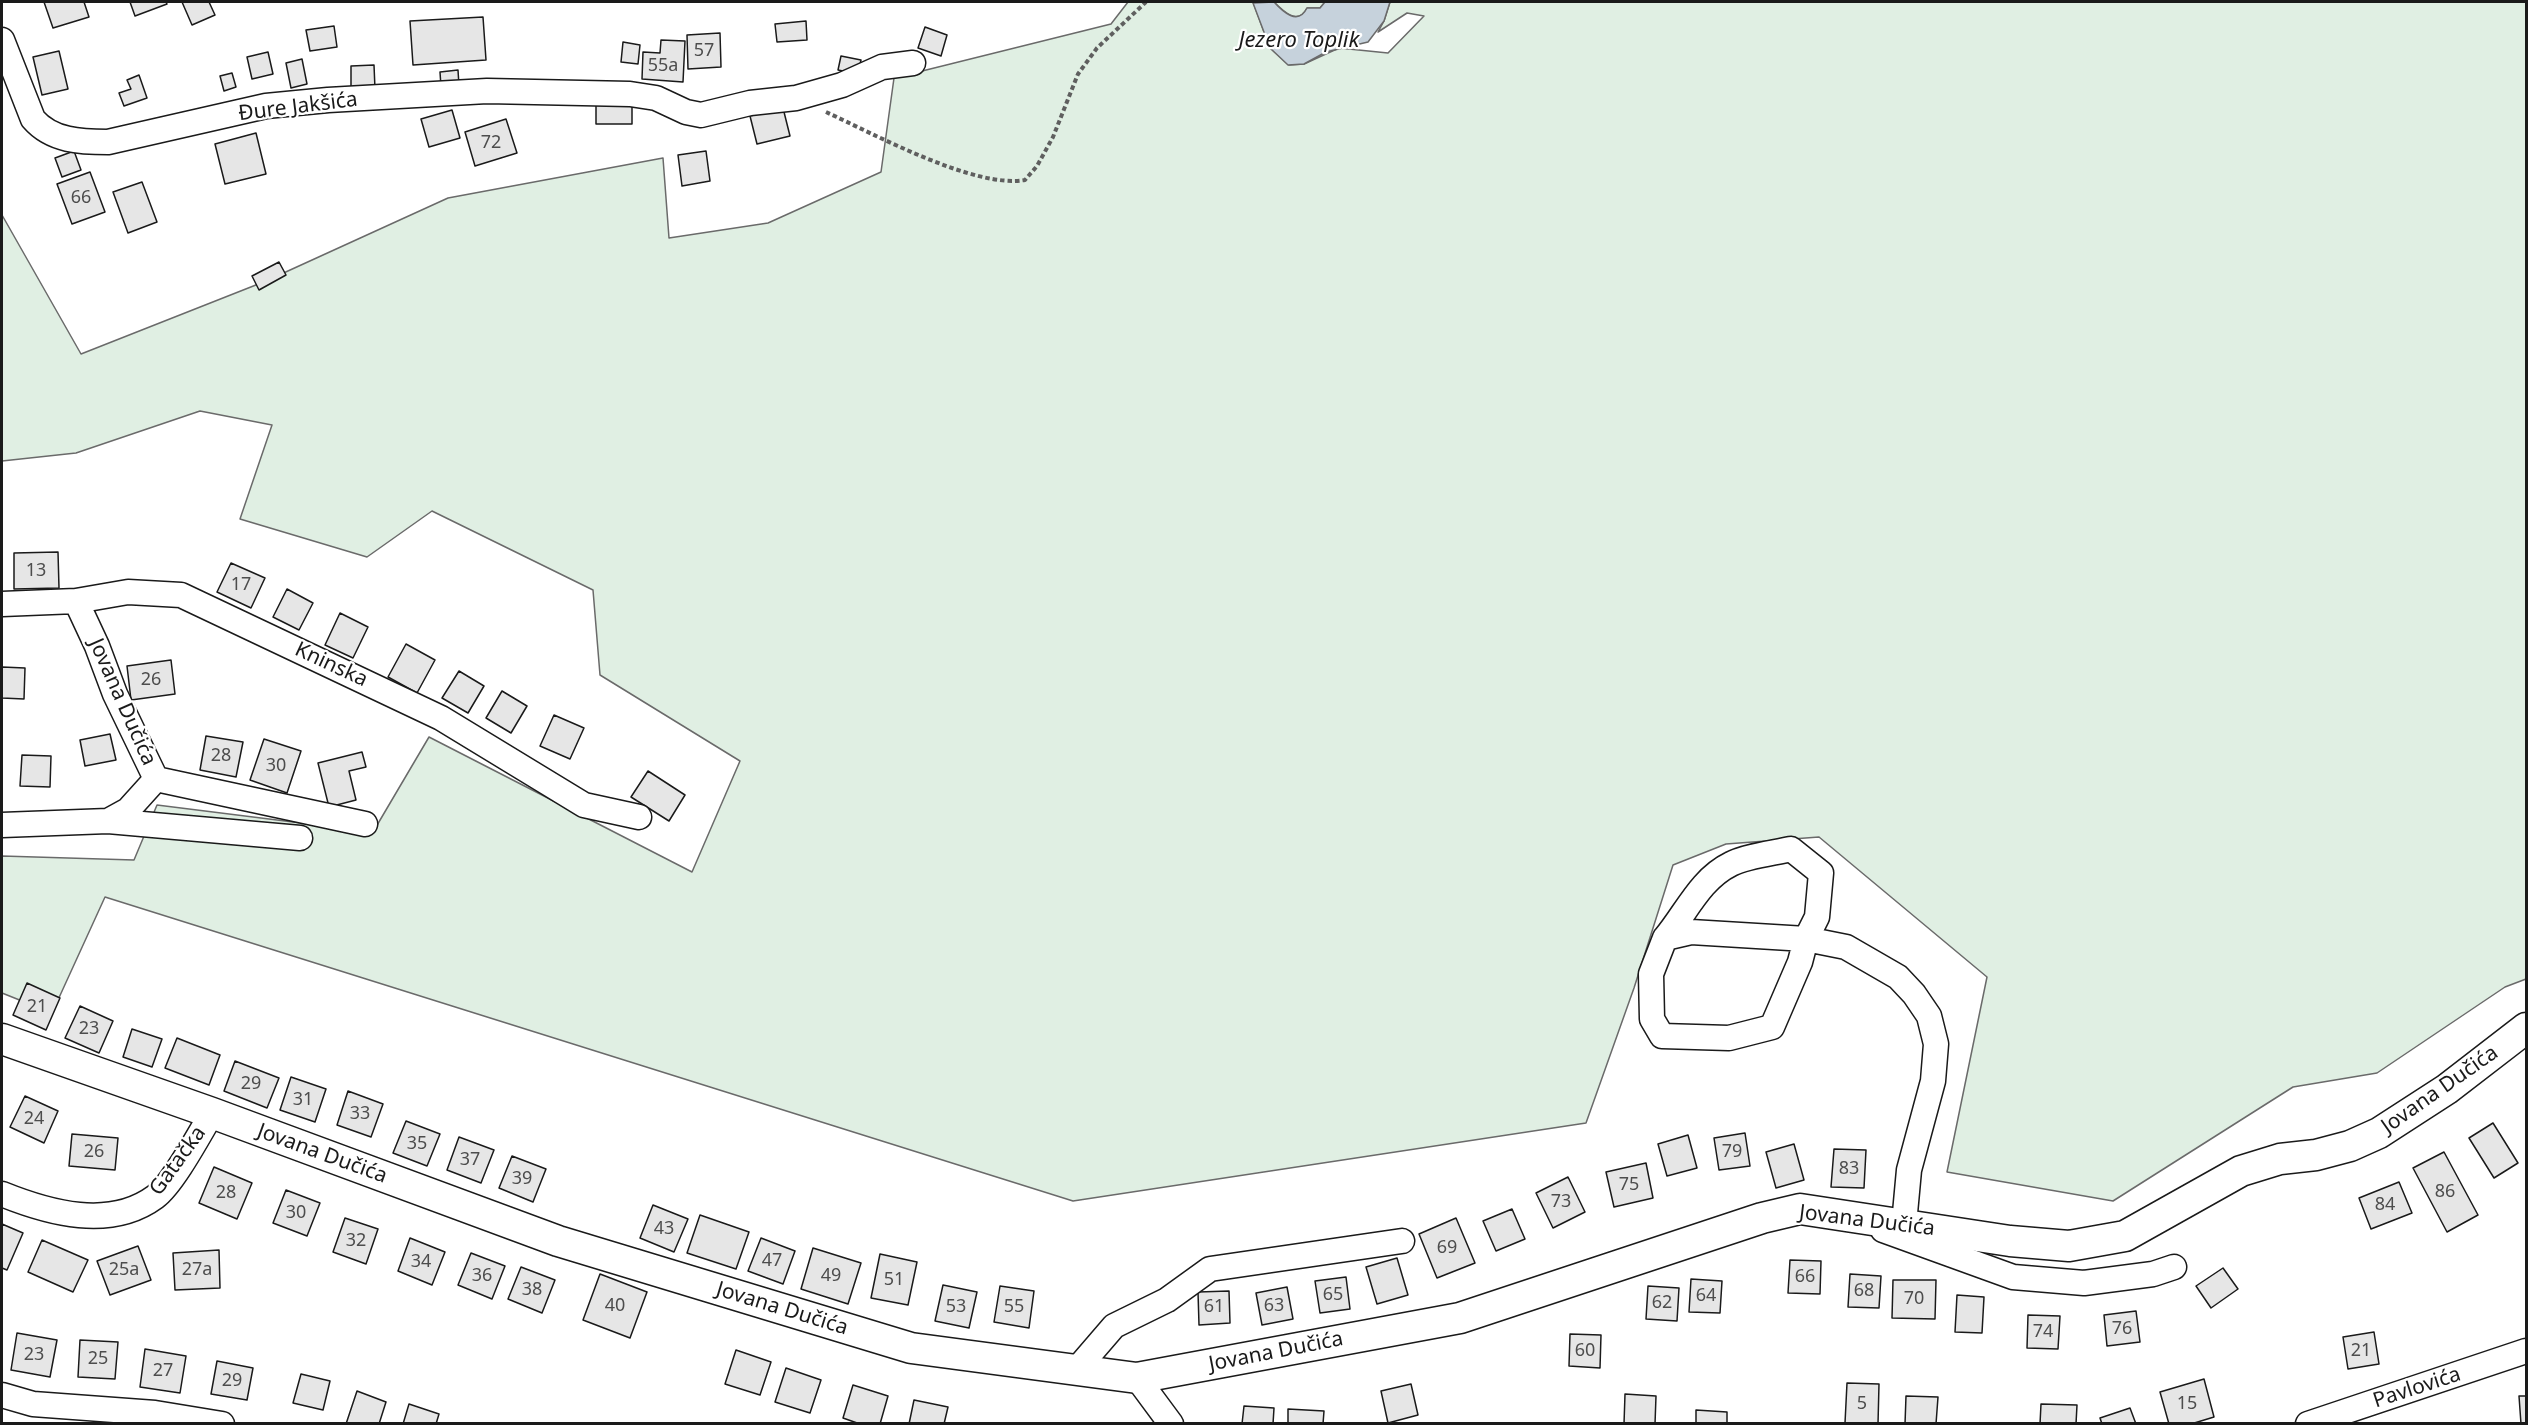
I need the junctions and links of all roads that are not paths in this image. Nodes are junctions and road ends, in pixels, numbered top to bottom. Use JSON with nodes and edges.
{"nodes":[{"id":1,"x":2,"y":40,"type":"edge"},
{"id":2,"x":913,"y":63,"type":"dead end"},
{"id":3,"x":76,"y":601,"type":"junction"},
{"id":4,"x":2,"y":604,"type":"edge"},
{"id":5,"x":156,"y":779,"type":"junction"},
{"id":6,"x":639,"y":817,"type":"dead end"},
{"id":7,"x":108,"y":821,"type":"junction"},
{"id":8,"x":365,"y":824,"type":"dead end"},
{"id":9,"x":2,"y":825,"type":"edge"},
{"id":10,"x":300,"y":838,"type":"dead end"},
{"id":11,"x":1665,"y":938,"type":"junction"},
{"id":12,"x":1806,"y":939,"type":"junction"},
{"id":13,"x":2526,"y":1028,"type":"edge"},
{"id":14,"x":2,"y":1039,"type":"edge"},
{"id":15,"x":212,"y":1113,"type":"junction"},
{"id":16,"x":2,"y":1194,"type":"edge"},
{"id":17,"x":1844,"y":1216,"type":"junction"},
{"id":18,"x":1904,"y":1224,"type":"junction"},
{"id":19,"x":1402,"y":1241,"type":"dead end"},
{"id":20,"x":2174,"y":1267,"type":"dead end"},
{"id":21,"x":2526,"y":1351,"type":"edge"},
{"id":22,"x":1077,"y":1369,"type":"junction"},
{"id":23,"x":1137,"y":1378,"type":"junction"},
{"id":24,"x":2,"y":1395,"type":"edge"},
{"id":25,"x":222,"y":1424,"type":"edge"},
{"id":26,"x":1171,"y":1424,"type":"edge"},
{"id":27,"x":2308,"y":1424,"type":"edge"}],
"edges":[{"from":1,"to":2,"type":"street","name":"Đure Jakšića"},
{"from":3,"to":4,"type":"street","name":"Kninska"},
{"from":3,"to":5,"type":"street","name":"Jovana Dučića"},
{"from":3,"to":6,"type":"street","name":"Kninska"},
{"from":5,"to":7,"type":"street","name":"Jovana Dučića"},
{"from":5,"to":8,"type":"street"},
{"from":7,"to":9,"type":"street"},
{"from":7,"to":10,"type":"street"},
{"from":11,"to":12,"type":"street"},
{"from":11,"to":12,"type":"street"},
{"from":11,"to":12,"type":"street"},
{"from":12,"to":18,"type":"street"},
{"from":13,"to":18,"type":"main road","name":"Jovana Dučića"},
{"from":14,"to":15,"type":"main road","name":"Jovana Dučića"},
{"from":15,"to":16,"type":"street","name":"Gatačka"},
{"from":15,"to":22,"type":"main road","name":"Jovana Dučića"},
{"from":17,"to":18,"type":"main road","name":"Jovana Dučića"},
{"from":17,"to":20,"type":"street"},
{"from":17,"to":23,"type":"main road","name":"Jovana Dučića"},
{"from":19,"to":22,"type":"street"},
{"from":21,"to":27,"type":"street","name":"Pavlovića"},
{"from":22,"to":23,"type":"main road","name":"Jovana Dučića"},
{"from":23,"to":26,"type":"street"},
{"from":24,"to":25,"type":"street"}]}
